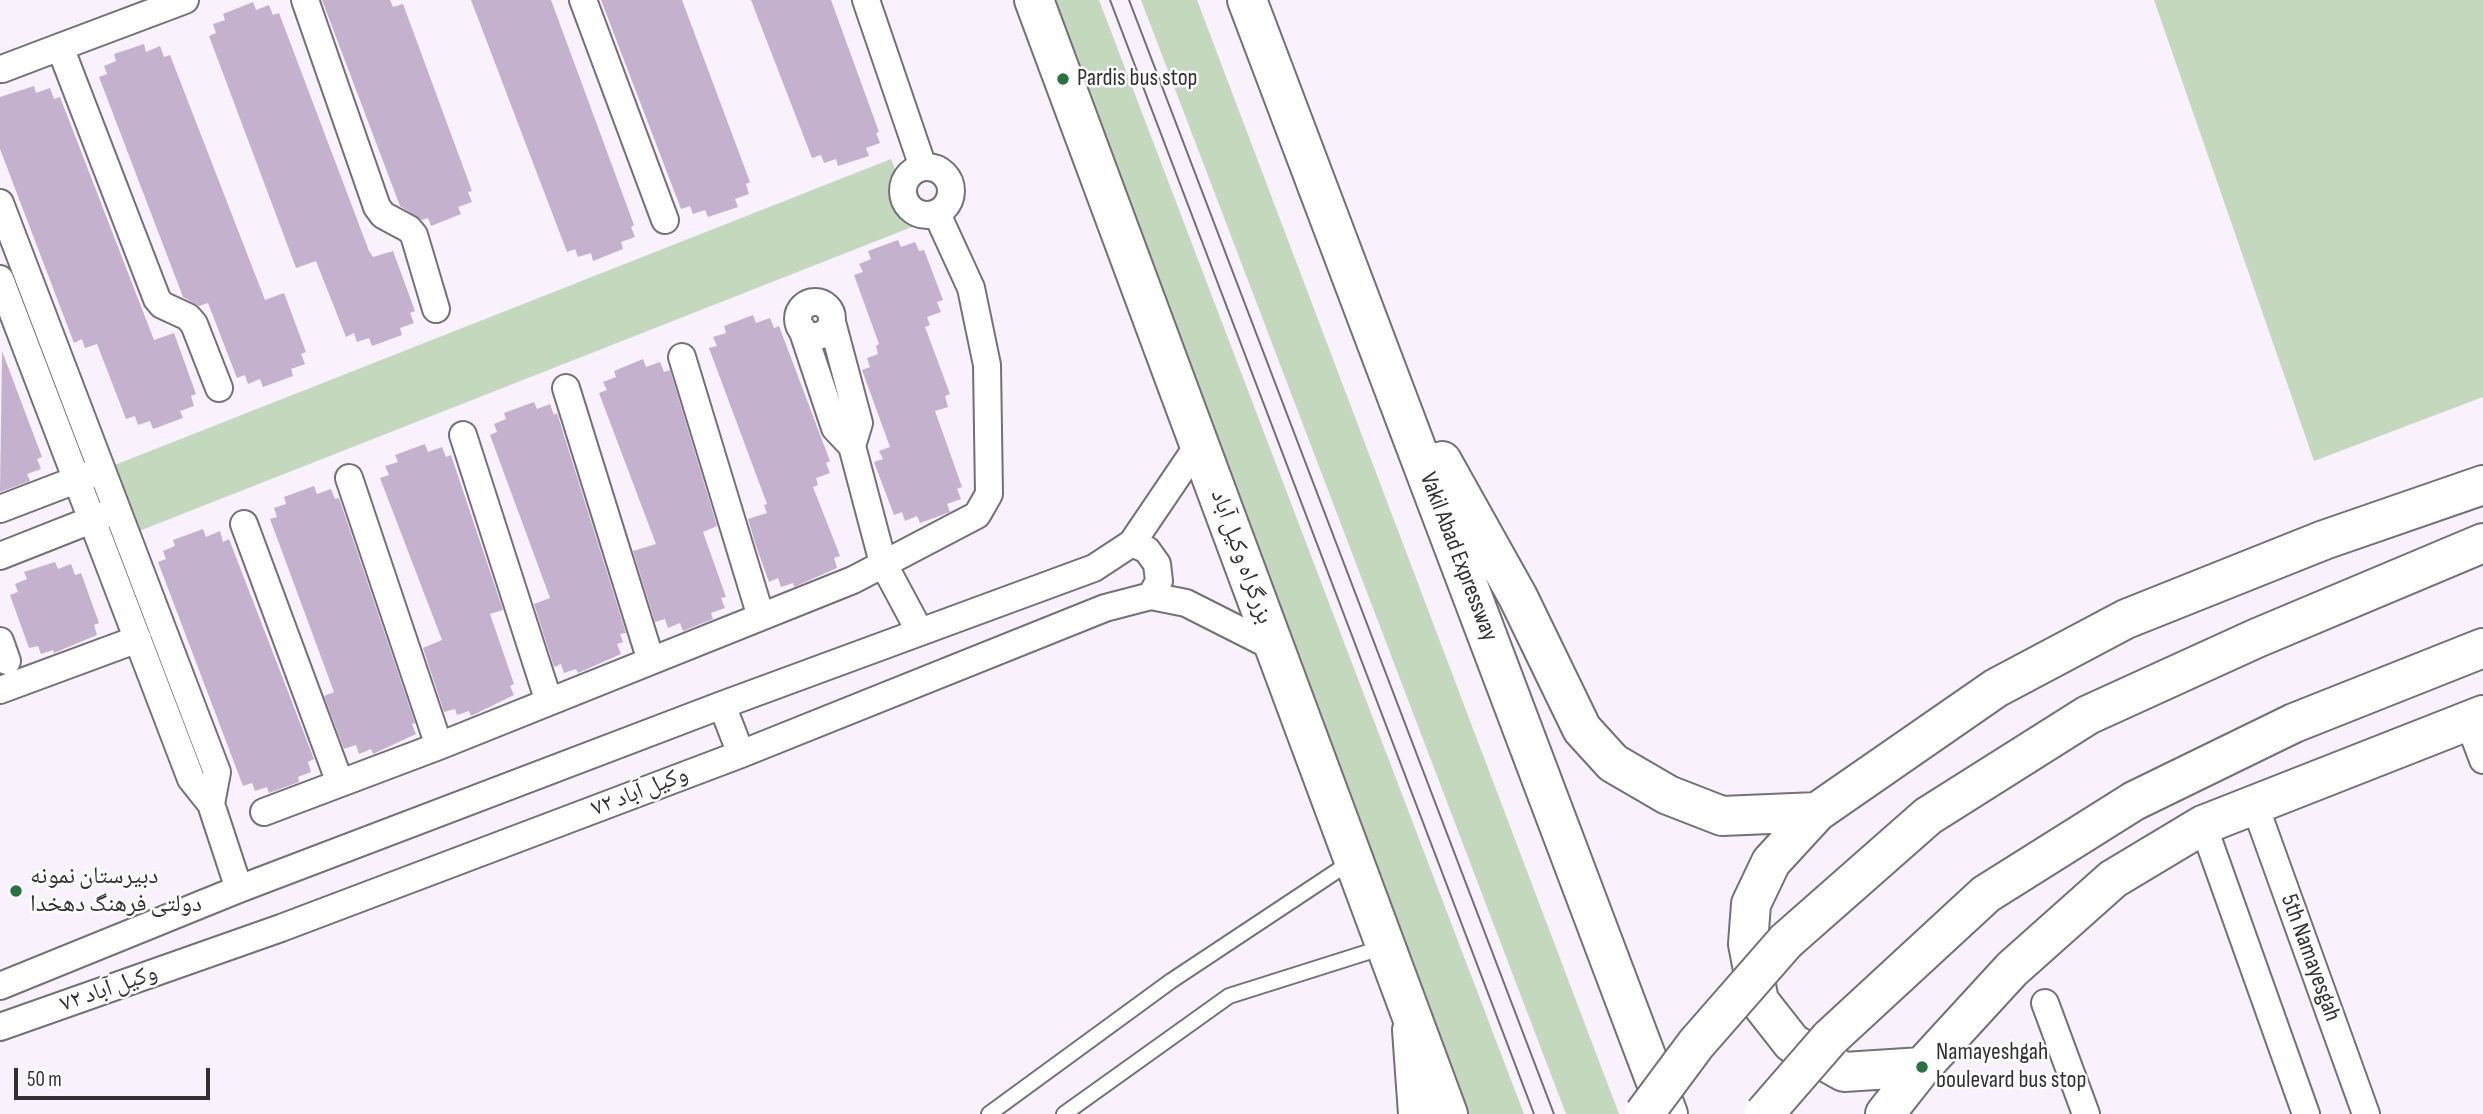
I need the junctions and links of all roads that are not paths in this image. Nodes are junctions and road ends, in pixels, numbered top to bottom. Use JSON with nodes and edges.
{"nodes":[{"id":1,"x":185,"y":0,"type":"edge"},
{"id":2,"x":305,"y":0,"type":"edge"},
{"id":3,"x":583,"y":0,"type":"edge"},
{"id":4,"x":866,"y":0,"type":"edge"},
{"id":5,"x":1247,"y":0,"type":"edge"},
{"id":6,"x":1263,"y":0,"type":"edge"},
{"id":7,"x":1034,"y":9,"type":"edge"},
{"id":8,"x":60,"y":47,"type":"junction"},
{"id":9,"x":2,"y":69,"type":"edge"},
{"id":10,"x":1280,"y":86,"type":"junction"},
{"id":11,"x":923,"y":167,"type":"junction"},
{"id":12,"x":0,"y":203,"type":"edge"},
{"id":13,"x":937,"y":214,"type":"junction"},
{"id":14,"x":665,"y":220,"type":"dead end"},
{"id":15,"x":0,"y":279,"type":"edge"},
{"id":16,"x":436,"y":309,"type":"dead end"},
{"id":17,"x":1381,"y":354,"type":"junction"},
{"id":18,"x":682,"y":357,"type":"dead end"},
{"id":19,"x":219,"y":388,"type":"dead end"},
{"id":20,"x":566,"y":388,"type":"dead end"},
{"id":21,"x":463,"y":435,"type":"dead end"},
{"id":22,"x":1199,"y":444,"type":"junction"},
{"id":23,"x":852,"y":446,"type":"junction"},
{"id":24,"x":102,"y":470,"type":"junction"},
{"id":25,"x":349,"y":478,"type":"dead end"},
{"id":26,"x":77,"y":480,"type":"junction"},
{"id":27,"x":2483,"y":485,"type":"edge"},
{"id":28,"x":0,"y":509,"type":"edge"},
{"id":29,"x":118,"y":510,"type":"junction"},
{"id":30,"x":92,"y":520,"type":"junction"},
{"id":31,"x":244,"y":524,"type":"dead end"},
{"id":32,"x":1132,"y":543,"type":"junction"},
{"id":33,"x":2483,"y":543,"type":"edge"},
{"id":34,"x":0,"y":556,"type":"edge"},
{"id":35,"x":883,"y":563,"type":"junction"},
{"id":36,"x":1151,"y":596,"type":"junction"},
{"id":37,"x":761,"y":617,"type":"junction"},
{"id":38,"x":920,"y":632,"type":"junction"},
{"id":39,"x":138,"y":639,"type":"junction"},
{"id":40,"x":1275,"y":648,"type":"junction"},
{"id":41,"x":2483,"y":648,"type":"edge"},
{"id":42,"x":651,"y":661,"type":"junction"},
{"id":43,"x":0,"y":690,"type":"edge"},
{"id":44,"x":549,"y":702,"type":"junction"},
{"id":45,"x":722,"y":705,"type":"junction"},
{"id":46,"x":2476,"y":717,"type":"edge"},
{"id":47,"x":439,"y":746,"type":"junction"},
{"id":48,"x":741,"y":754,"type":"junction"},
{"id":49,"x":2483,"y":760,"type":"edge"},
{"id":50,"x":340,"y":783,"type":"junction"},
{"id":51,"x":2254,"y":803,"type":"junction"},
{"id":52,"x":211,"y":804,"type":"junction"},
{"id":53,"x":264,"y":811,"type":"dead end"},
{"id":54,"x":1817,"y":813,"type":"junction"},
{"id":55,"x":2203,"y":825,"type":"junction"},
{"id":56,"x":1353,"y":860,"type":"junction"},
{"id":57,"x":239,"y":889,"type":"junction"},
{"id":58,"x":1386,"y":947,"type":"junction"},
{"id":59,"x":0,"y":986,"type":"edge"},
{"id":60,"x":2045,"y":1003,"type":"dead end"},
{"id":61,"x":1410,"y":1014,"type":"junction"},
{"id":62,"x":0,"y":1027,"type":"edge"},
{"id":63,"x":1922,"y":1067,"type":"junction"},
{"id":64,"x":989,"y":1114,"type":"edge"},
{"id":65,"x":1064,"y":1114,"type":"edge"},
{"id":66,"x":1418,"y":1114,"type":"edge"},
{"id":67,"x":1448,"y":1114,"type":"edge"},
{"id":68,"x":1644,"y":1114,"type":"edge"},
{"id":69,"x":1668,"y":1114,"type":"edge"},
{"id":70,"x":1764,"y":1114,"type":"edge"},
{"id":71,"x":1885,"y":1114,"type":"edge"},
{"id":72,"x":2086,"y":1114,"type":"edge"},
{"id":73,"x":2306,"y":1114,"type":"edge"},
{"id":74,"x":2366,"y":1114,"type":"edge"}],
"edges":[{"from":1,"to":8,"type":"street"},
{"from":2,"to":16,"type":"street"},
{"from":3,"to":14,"type":"street"},
{"from":4,"to":11,"type":"street"},
{"from":5,"to":10,"type":"main road","name":"Vakil Abad Expressway"},
{"from":6,"to":10,"type":"street"},
{"from":7,"to":22,"type":"main road","name":"بزرگراه وکیل آباد"},
{"from":8,"to":9,"type":"street"},
{"from":8,"to":19,"type":"street"},
{"from":10,"to":17,"type":"main road","name":"Vakil Abad Expressway"},
{"from":11,"to":13,"type":"street"},
{"from":11,"to":13,"type":"street"},
{"from":12,"to":24,"type":"street"},
{"from":13,"to":35,"type":"street"},
{"from":15,"to":26,"type":"street"},
{"from":17,"to":54,"type":"main road"},
{"from":17,"to":69,"type":"main road","name":"Vakil Abad Expressway"},
{"from":18,"to":37,"type":"street"},
{"from":20,"to":42,"type":"street"},
{"from":21,"to":44,"type":"street"},
{"from":22,"to":32,"type":"street","name":"۷۲ وکیل آباد"},
{"from":22,"to":40,"type":"main road","name":"بزرگراه وکیل آباد"},
{"from":23,"to":23,"type":"street"},
{"from":23,"to":35,"type":"street"},
{"from":24,"to":26,"type":"street"},
{"from":24,"to":29,"type":"street"},
{"from":25,"to":47,"type":"street"},
{"from":26,"to":28,"type":"street"},
{"from":26,"to":30,"type":"street"},
{"from":27,"to":54,"type":"main road"},
{"from":29,"to":30,"type":"street"},
{"from":29,"to":52,"type":"street"},
{"from":30,"to":34,"type":"street"},
{"from":30,"to":39,"type":"street"},
{"from":31,"to":50,"type":"street"},
{"from":32,"to":36,"type":"street"},
{"from":32,"to":38,"type":"street","name":"۷۲ وکیل آباد"},
{"from":33,"to":68,"type":"main road","bridge":true},
{"from":35,"to":37,"type":"street"},
{"from":35,"to":38,"type":"street"},
{"from":36,"to":40,"type":"street","name":"۷۲ وکیل آباد"},
{"from":36,"to":48,"type":"street","name":"۷۲ وکیل آباد"},
{"from":37,"to":42,"type":"street"},
{"from":38,"to":45,"type":"street","name":"۷۲ وکیل آباد"},
{"from":39,"to":43,"type":"street"},
{"from":39,"to":52,"type":"street"},
{"from":40,"to":56,"type":"main road","name":"بزرگراه وکیل آباد"},
{"from":41,"to":70,"type":"main road","bridge":true},
{"from":42,"to":44,"type":"street"},
{"from":44,"to":47,"type":"street"},
{"from":45,"to":48,"type":"street"},
{"from":45,"to":57,"type":"street","name":"۷۲ وکیل آباد"},
{"from":46,"to":49,"type":"street"},
{"from":46,"to":51,"type":"main road"},
{"from":47,"to":50,"type":"street"},
{"from":48,"to":62,"type":"street","name":"۷۲ وکیل آباد"},
{"from":50,"to":53,"type":"street"},
{"from":51,"to":55,"type":"main road"},
{"from":51,"to":74,"type":"street","name":"5th Namayesgah"},
{"from":52,"to":57,"type":"street"},
{"from":54,"to":63,"type":"main road"},
{"from":55,"to":63,"type":"main road"},
{"from":55,"to":73,"type":"street"},
{"from":56,"to":58,"type":"main road","name":"بزرگراه وکیل آباد"},
{"from":56,"to":64,"type":"lane"},
{"from":57,"to":59,"type":"street","name":"۷۲ وکیل آباد"},
{"from":58,"to":61,"type":"main road","name":"بزرگراه وکیل آباد"},
{"from":58,"to":65,"type":"lane"},
{"from":60,"to":72,"type":"street"},
{"from":61,"to":66,"type":"main road"},
{"from":61,"to":67,"type":"main road","name":"بزرگراه وکیل آباد"},
{"from":63,"to":71,"type":"main road"}]}
